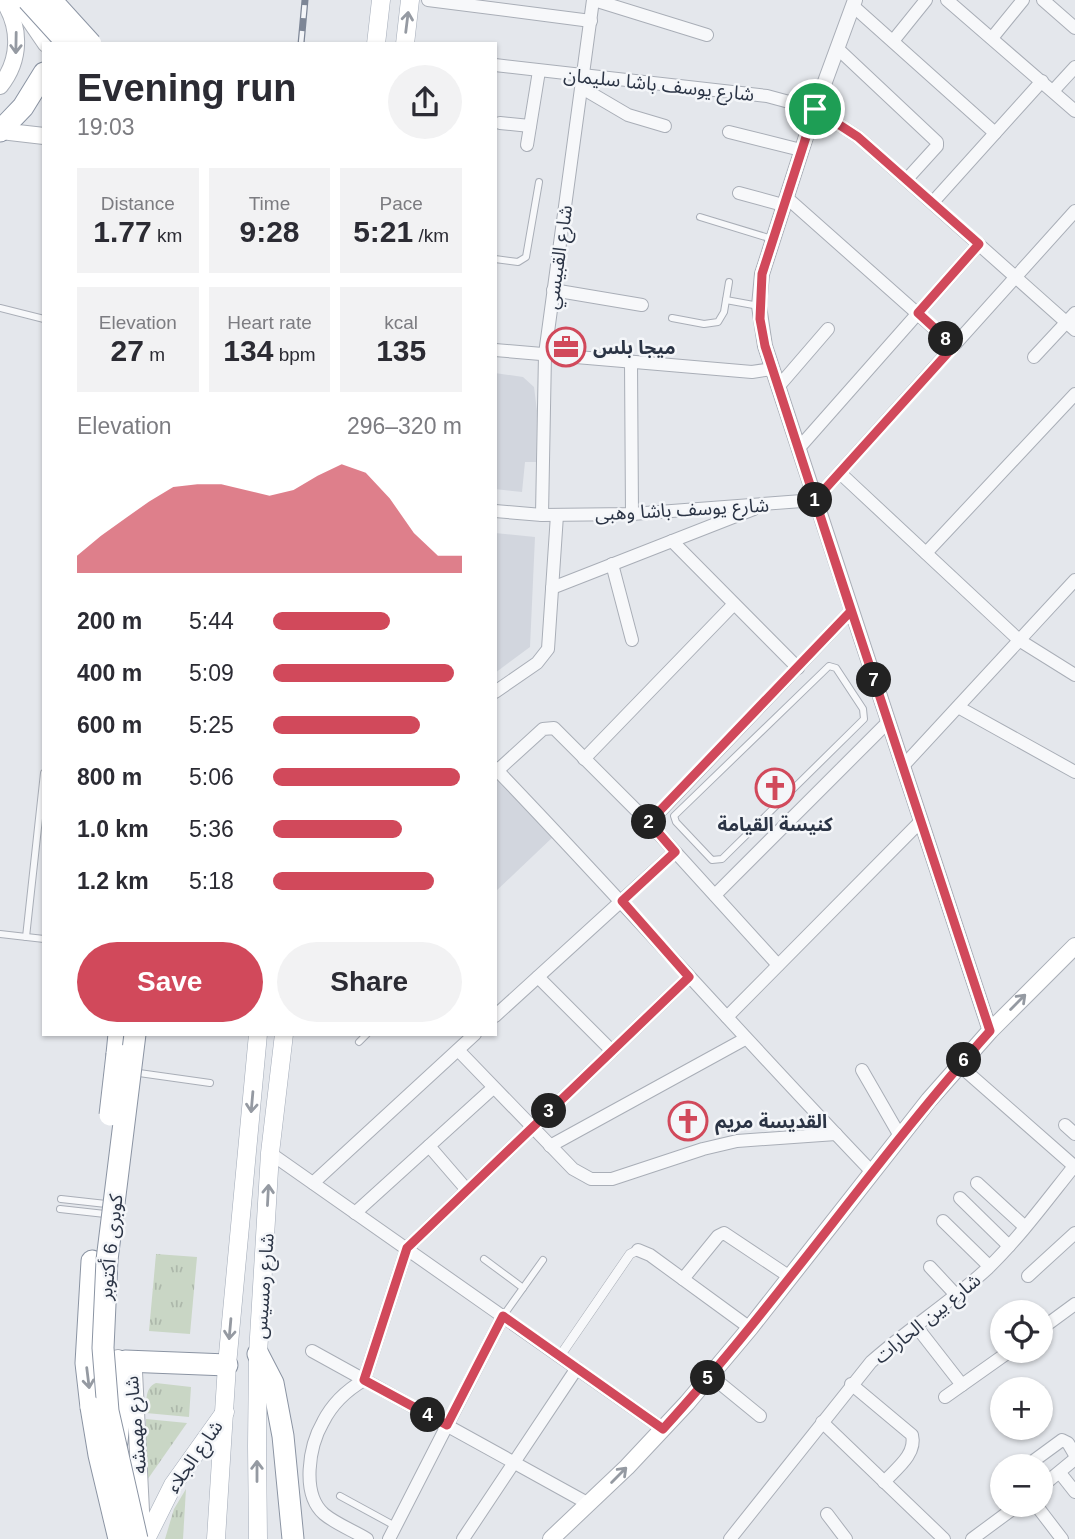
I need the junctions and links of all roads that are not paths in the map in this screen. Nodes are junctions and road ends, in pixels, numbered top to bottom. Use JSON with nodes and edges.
{"nodes":[{"id":1,"x":3,"y":0,"type":"edge"},
{"id":2,"x":16,"y":0,"type":"edge"},
{"id":3,"x":382,"y":0,"type":"edge"},
{"id":4,"x":410,"y":0,"type":"edge"},
{"id":5,"x":428,"y":0,"type":"edge"},
{"id":6,"x":594,"y":0,"type":"edge"},
{"id":7,"x":926,"y":0,"type":"edge"},
{"id":8,"x":947,"y":0,"type":"edge"},
{"id":9,"x":1023,"y":0,"type":"edge"},
{"id":10,"x":1043,"y":0,"type":"edge"},
{"id":11,"x":46,"y":1,"type":"edge"},
{"id":12,"x":854,"y":3,"type":"edge"},
{"id":13,"x":591,"y":21,"type":"junction"},
{"id":14,"x":1075,"y":27,"type":"edge"},
{"id":15,"x":707,"y":35,"type":"dead end"},
{"id":16,"x":992,"y":38,"type":"junction"},
{"id":17,"x":893,"y":41,"type":"junction"},
{"id":18,"x":45,"y":42,"type":"edge"},
{"id":19,"x":58,"y":42,"type":"edge"},
{"id":20,"x":67,"y":42,"type":"edge"},
{"id":21,"x":81,"y":42,"type":"edge"},
{"id":22,"x":89,"y":42,"type":"edge"},
{"id":23,"x":376,"y":42,"type":"edge"},
{"id":24,"x":405,"y":42,"type":"edge"},
{"id":25,"x":837,"y":47,"type":"junction"},
{"id":26,"x":497,"y":65,"type":"edge"},
{"id":27,"x":1075,"y":66,"type":"edge"},
{"id":28,"x":539,"y":71,"type":"junction"},
{"id":29,"x":42,"y":76,"type":"edge"},
{"id":30,"x":1041,"y":81,"type":"junction"},
{"id":31,"x":583,"y":82,"type":"junction"},
{"id":32,"x":0,"y":86,"type":"edge"},
{"id":33,"x":1052,"y":90,"type":"junction"},
{"id":34,"x":815,"y":109,"type":"junction"},
{"id":35,"x":1075,"y":111,"type":"edge"},
{"id":36,"x":500,"y":123,"type":"dead end"},
{"id":37,"x":530,"y":126,"type":"junction"},
{"id":38,"x":665,"y":127,"type":"dead end"},
{"id":39,"x":0,"y":131,"type":"edge"},
{"id":40,"x":729,"y":132,"type":"dead end"},
{"id":41,"x":995,"y":133,"type":"junction"},
{"id":42,"x":42,"y":136,"type":"edge"},
{"id":43,"x":527,"y":145,"type":"dead end"},
{"id":44,"x":801,"y":150,"type":"junction"},
{"id":45,"x":907,"y":179,"type":"junction"},
{"id":46,"x":539,"y":182,"type":"dead end"},
{"id":47,"x":739,"y":193,"type":"dead end"},
{"id":48,"x":784,"y":201,"type":"junction"},
{"id":49,"x":933,"y":202,"type":"junction"},
{"id":50,"x":1075,"y":211,"type":"edge"},
{"id":51,"x":700,"y":217,"type":"dead end"},
{"id":52,"x":772,"y":239,"type":"junction"},
{"id":53,"x":979,"y":244,"type":"junction"},
{"id":54,"x":497,"y":259,"type":"edge"},
{"id":55,"x":1016,"y":277,"type":"junction"},
{"id":56,"x":729,"y":282,"type":"dead end"},
{"id":57,"x":552,"y":290,"type":"junction"},
{"id":58,"x":726,"y":300,"type":"junction"},
{"id":59,"x":642,"y":305,"type":"dead end"},
{"id":60,"x":759,"y":306,"type":"junction"},
{"id":61,"x":0,"y":308,"type":"edge"},
{"id":62,"x":918,"y":313,"type":"junction"},
{"id":63,"x":42,"y":318,"type":"edge"},
{"id":64,"x":672,"y":318,"type":"dead end"},
{"id":65,"x":1072,"y":322,"type":"edge"},
{"id":66,"x":828,"y":329,"type":"dead end"},
{"id":67,"x":954,"y":346,"type":"junction"},
{"id":68,"x":497,"y":350,"type":"edge"},
{"id":69,"x":545,"y":354,"type":"junction"},
{"id":70,"x":1034,"y":357,"type":"dead end"},
{"id":71,"x":631,"y":362,"type":"junction"},
{"id":72,"x":772,"y":369,"type":"junction"},
{"id":73,"x":778,"y":387,"type":"junction"},
{"id":74,"x":1075,"y":394,"type":"edge"},
{"id":75,"x":798,"y":449,"type":"junction"},
{"id":76,"x":840,"y":473,"type":"junction"},
{"id":77,"x":815,"y":500,"type":"junction"},
{"id":78,"x":766,"y":504,"type":"junction"},
{"id":79,"x":497,"y":510,"type":"edge"},
{"id":80,"x":632,"y":514,"type":"junction"},
{"id":81,"x":542,"y":515,"type":"junction"},
{"id":82,"x":557,"y":515,"type":"junction"},
{"id":83,"x":671,"y":541,"type":"junction"},
{"id":84,"x":926,"y":552,"type":"junction"},
{"id":85,"x":612,"y":565,"type":"junction"},
{"id":86,"x":1075,"y":580,"type":"edge"},
{"id":87,"x":552,"y":588,"type":"junction"},
{"id":88,"x":734,"y":604,"type":"junction"},
{"id":89,"x":851,"y":611,"type":"junction"},
{"id":90,"x":632,"y":640,"type":"dead end"},
{"id":91,"x":1020,"y":640,"type":"junction"},
{"id":92,"x":798,"y":668,"type":"junction"},
{"id":93,"x":1075,"y":675,"type":"edge"},
{"id":94,"x":497,"y":691,"type":"edge"},
{"id":95,"x":958,"y":707,"type":"junction"},
{"id":96,"x":887,"y":723,"type":"junction"},
{"id":97,"x":584,"y":759,"type":"junction"},
{"id":98,"x":903,"y":766,"type":"junction"},
{"id":99,"x":497,"y":769,"type":"edge"},
{"id":100,"x":1075,"y":772,"type":"edge"},
{"id":101,"x":42,"y":791,"type":"edge"},
{"id":102,"x":794,"y":801,"type":"junction"},
{"id":103,"x":649,"y":822,"type":"junction"},
{"id":104,"x":920,"y":822,"type":"junction"},
{"id":105,"x":675,"y":852,"type":"junction"},
{"id":106,"x":715,"y":895,"type":"junction"},
{"id":107,"x":622,"y":901,"type":"junction"},
{"id":108,"x":0,"y":934,"type":"edge"},
{"id":109,"x":26,"y":937,"type":"junction"},
{"id":110,"x":42,"y":939,"type":"edge"},
{"id":111,"x":1075,"y":946,"type":"edge"},
{"id":112,"x":778,"y":965,"type":"junction"},
{"id":113,"x":538,"y":977,"type":"junction"},
{"id":114,"x":689,"y":977,"type":"junction"},
{"id":115,"x":497,"y":1014,"type":"edge"},
{"id":116,"x":727,"y":1017,"type":"junction"},
{"id":117,"x":990,"y":1031,"type":"junction"},
{"id":118,"x":119,"y":1036,"type":"edge"},
{"id":119,"x":127,"y":1036,"type":"edge"},
{"id":120,"x":135,"y":1036,"type":"edge"},
{"id":121,"x":258,"y":1036,"type":"edge"},
{"id":122,"x":284,"y":1036,"type":"edge"},
{"id":123,"x":365,"y":1036,"type":"edge"},
{"id":124,"x":473,"y":1036,"type":"edge"},
{"id":125,"x":745,"y":1039,"type":"junction"},
{"id":126,"x":359,"y":1042,"type":"dead end"},
{"id":127,"x":458,"y":1050,"type":"junction"},
{"id":128,"x":612,"y":1051,"type":"junction"},
{"id":129,"x":959,"y":1065,"type":"junction"},
{"id":130,"x":862,"y":1070,"type":"dead end"},
{"id":131,"x":123,"y":1071,"type":"junction"},
{"id":132,"x":210,"y":1083,"type":"dead end"},
{"id":133,"x":493,"y":1088,"type":"junction"},
{"id":134,"x":531,"y":1128,"type":"junction"},
{"id":135,"x":836,"y":1135,"type":"junction"},
{"id":136,"x":900,"y":1136,"type":"junction"},
{"id":137,"x":429,"y":1146,"type":"junction"},
{"id":138,"x":550,"y":1146,"type":"junction"},
{"id":139,"x":270,"y":1153,"type":"junction"},
{"id":140,"x":1075,"y":1166,"type":"edge"},
{"id":141,"x":873,"y":1173,"type":"junction"},
{"id":142,"x":313,"y":1183,"type":"junction"},
{"id":143,"x":977,"y":1183,"type":"dead end"},
{"id":144,"x":467,"y":1190,"type":"junction"},
{"id":145,"x":960,"y":1198,"type":"dead end"},
{"id":146,"x":61,"y":1199,"type":"dead end"},
{"id":147,"x":60,"y":1209,"type":"dead end"},
{"id":148,"x":106,"y":1209,"type":"junction"},
{"id":149,"x":355,"y":1213,"type":"junction"},
{"id":150,"x":943,"y":1221,"type":"dead end"},
{"id":151,"x":1025,"y":1227,"type":"junction"},
{"id":152,"x":1075,"y":1233,"type":"edge"},
{"id":153,"x":1009,"y":1246,"type":"junction"},
{"id":154,"x":407,"y":1248,"type":"junction"},
{"id":155,"x":638,"y":1250,"type":"joint"},
{"id":156,"x":484,"y":1259,"type":"dead end"},
{"id":157,"x":543,"y":1260,"type":"dead end"},
{"id":158,"x":989,"y":1266,"type":"junction"},
{"id":159,"x":930,"y":1268,"type":"dead end"},
{"id":160,"x":1028,"y":1276,"type":"dead end"},
{"id":161,"x":790,"y":1278,"type":"junction"},
{"id":162,"x":683,"y":1279,"type":"junction"},
{"id":163,"x":523,"y":1288,"type":"junction"},
{"id":164,"x":957,"y":1295,"type":"junction"},
{"id":165,"x":1075,"y":1304,"type":"edge"},
{"id":166,"x":503,"y":1316,"type":"junction"},
{"id":167,"x":1053,"y":1320,"type":"edge"},
{"id":168,"x":916,"y":1326,"type":"junction"},
{"id":169,"x":750,"y":1328,"type":"junction"},
{"id":170,"x":312,"y":1351,"type":"dead end"},
{"id":171,"x":258,"y":1354,"type":"junction"},
{"id":172,"x":560,"y":1356,"type":"junction"},
{"id":173,"x":125,"y":1361,"type":"junction"},
{"id":174,"x":993,"y":1363,"type":"edge"},
{"id":175,"x":227,"y":1365,"type":"junction"},
{"id":176,"x":577,"y":1368,"type":"junction"},
{"id":177,"x":710,"y":1376,"type":"junction"},
{"id":178,"x":364,"y":1380,"type":"junction"},
{"id":179,"x":851,"y":1384,"type":"junction"},
{"id":180,"x":962,"y":1385,"type":"junction"},
{"id":181,"x":945,"y":1397,"type":"dead end"},
{"id":182,"x":225,"y":1412,"type":"junction"},
{"id":183,"x":760,"y":1416,"type":"dead end"},
{"id":184,"x":822,"y":1422,"type":"junction"},
{"id":185,"x":447,"y":1425,"type":"junction"},
{"id":186,"x":663,"y":1429,"type":"junction"},
{"id":187,"x":1043,"y":1454,"type":"edge"},
{"id":188,"x":1075,"y":1457,"type":"edge"},
{"id":189,"x":514,"y":1462,"type":"junction"},
{"id":190,"x":1060,"y":1473,"type":"junction"},
{"id":191,"x":1053,"y":1478,"type":"edge"},
{"id":192,"x":884,"y":1482,"type":"junction"},
{"id":193,"x":1075,"y":1492,"type":"edge"},
{"id":194,"x":340,"y":1496,"type":"dead end"},
{"id":195,"x":589,"y":1504,"type":"junction"},
{"id":196,"x":827,"y":1514,"type":"dead end"},
{"id":197,"x":1005,"y":1517,"type":"edge"},
{"id":198,"x":1045,"y":1517,"type":"edge"},
{"id":199,"x":395,"y":1526,"type":"junction"},
{"id":200,"x":986,"y":1535,"type":"edge"},
{"id":201,"x":112,"y":1538,"type":"edge"},
{"id":202,"x":137,"y":1539,"type":"edge"},
{"id":203,"x":144,"y":1539,"type":"edge"},
{"id":204,"x":216,"y":1539,"type":"edge"},
{"id":205,"x":258,"y":1539,"type":"edge"},
{"id":206,"x":293,"y":1539,"type":"edge"},
{"id":207,"x":367,"y":1539,"type":"edge"},
{"id":208,"x":389,"y":1539,"type":"edge"},
{"id":209,"x":463,"y":1539,"type":"edge"},
{"id":210,"x":551,"y":1539,"type":"edge"},
{"id":211,"x":730,"y":1539,"type":"edge"},
{"id":212,"x":846,"y":1539,"type":"edge"},
{"id":213,"x":944,"y":1539,"type":"edge"},
{"id":214,"x":972,"y":1539,"type":"edge"},
{"id":215,"x":1062,"y":1539,"type":"edge"}],
"edges":[{"from":1,"to":32,"type":"main road","one_way":true},
{"from":2,"to":18,"type":"main road"},
{"from":3,"to":23,"type":"main road"},
{"from":24,"to":4,"type":"main road","one_way":true},
{"from":5,"to":13,"type":"street"},
{"from":6,"to":13,"type":"street","name":"شارع القبيسي"},
{"from":6,"to":15,"type":"street"},
{"from":7,"to":17,"type":"street"},
{"from":8,"to":16,"type":"street"},
{"from":9,"to":16,"type":"street"},
{"from":10,"to":14,"type":"street"},
{"from":11,"to":19,"type":"highway"},
{"from":11,"to":20,"type":"highway","bridge":true},
{"from":11,"to":21,"type":"highway"},
{"from":11,"to":22,"type":"highway","bridge":true},
{"from":12,"to":17,"type":"street"},
{"from":12,"to":25,"type":"street"},
{"from":13,"to":31,"type":"street","name":"شارع القبيسي"},
{"from":16,"to":30,"type":"street"},
{"from":17,"to":41,"type":"street"},
{"from":25,"to":34,"type":"street"},
{"from":25,"to":45,"type":"street"},
{"from":26,"to":28,"type":"street","name":"شارع يوسف باشا سليمان"},
{"from":27,"to":33,"type":"street"},
{"from":28,"to":31,"type":"street","name":"شارع يوسف باشا سليمان"},
{"from":28,"to":37,"type":"street"},
{"from":29,"to":39,"type":"highway"},
{"from":30,"to":33,"type":"street"},
{"from":30,"to":41,"type":"street"},
{"from":31,"to":34,"type":"street","name":"شارع يوسف باشا سليمان"},
{"from":31,"to":38,"type":"street"},
{"from":31,"to":57,"type":"street","name":"شارع القبيسي"},
{"from":33,"to":35,"type":"street"},
{"from":34,"to":44,"type":"street"},
{"from":34,"to":45,"type":"street","name":"شارع يوسف باشا سليمان"},
{"from":36,"to":37,"type":"street"},
{"from":37,"to":43,"type":"street"},
{"from":39,"to":42,"type":"main road"},
{"from":40,"to":44,"type":"street"},
{"from":41,"to":49,"type":"street"},
{"from":44,"to":48,"type":"street"},
{"from":45,"to":49,"type":"street","name":"شارع يوسف باشا سليمان"},
{"from":46,"to":54,"type":"lane"},
{"from":47,"to":48,"type":"street"},
{"from":48,"to":52,"type":"street"},
{"from":48,"to":62,"type":"street"},
{"from":49,"to":53,"type":"street","name":"شارع يوسف باشا سليمان"},
{"from":50,"to":55,"type":"street"},
{"from":51,"to":52,"type":"lane"},
{"from":52,"to":60,"type":"street"},
{"from":53,"to":55,"type":"street","name":"شارع يوسف باشا سليمان"},
{"from":53,"to":62,"type":"street"},
{"from":55,"to":65,"type":"street","name":"شارع يوسف باشا سليمان"},
{"from":55,"to":67,"type":"street"},
{"from":56,"to":58,"type":"lane"},
{"from":57,"to":59,"type":"street"},
{"from":57,"to":69,"type":"street","name":"شارع القبيسي"},
{"from":58,"to":60,"type":"lane"},
{"from":58,"to":64,"type":"lane"},
{"from":60,"to":72,"type":"street"},
{"from":61,"to":63,"type":"lane"},
{"from":62,"to":67,"type":"street"},
{"from":62,"to":75,"type":"street"},
{"from":65,"to":70,"type":"street"},
{"from":66,"to":73,"type":"street"},
{"from":67,"to":76,"type":"street"},
{"from":68,"to":69,"type":"street"},
{"from":69,"to":71,"type":"street"},
{"from":69,"to":81,"type":"street","name":"شارع القبيسي"},
{"from":71,"to":72,"type":"street"},
{"from":71,"to":80,"type":"street"},
{"from":72,"to":73,"type":"street"},
{"from":73,"to":75,"type":"street"},
{"from":74,"to":84,"type":"street"},
{"from":75,"to":77,"type":"street"},
{"from":76,"to":77,"type":"street"},
{"from":76,"to":84,"type":"street"},
{"from":77,"to":78,"type":"street","name":"شارع يوسف باشا وهبى"},
{"from":77,"to":89,"type":"street"},
{"from":78,"to":80,"type":"street","name":"شارع يوسف باشا وهبى"},
{"from":78,"to":83,"type":"street"},
{"from":79,"to":81,"type":"street","name":"شارع يوسف باشا وهبى"},
{"from":80,"to":82,"type":"street","name":"شارع يوسف باشا وهبى"},
{"from":81,"to":82,"type":"street","name":"شارع يوسف باشا وهبى"},
{"from":82,"to":87,"type":"street"},
{"from":83,"to":85,"type":"street"},
{"from":83,"to":88,"type":"street"},
{"from":84,"to":91,"type":"street"},
{"from":85,"to":87,"type":"street"},
{"from":85,"to":90,"type":"street"},
{"from":86,"to":91,"type":"street"},
{"from":87,"to":94,"type":"street"},
{"from":88,"to":92,"type":"street"},
{"from":88,"to":97,"type":"street"},
{"from":89,"to":92,"type":"street"},
{"from":89,"to":96,"type":"street"},
{"from":91,"to":93,"type":"street"},
{"from":91,"to":95,"type":"street"},
{"from":92,"to":103,"type":"street"},
{"from":95,"to":98,"type":"street"},
{"from":95,"to":100,"type":"street"},
{"from":96,"to":98,"type":"street"},
{"from":96,"to":102,"type":"street"},
{"from":97,"to":99,"type":"street"},
{"from":97,"to":103,"type":"street"},
{"from":98,"to":104,"type":"street"},
{"from":99,"to":107,"type":"street"},
{"from":101,"to":109,"type":"lane"},
{"from":102,"to":102,"type":"lane"},
{"from":102,"to":106,"type":"street"},
{"from":103,"to":105,"type":"street"},
{"from":104,"to":112,"type":"street"},
{"from":104,"to":117,"type":"street"},
{"from":105,"to":106,"type":"street"},
{"from":105,"to":107,"type":"street"},
{"from":106,"to":112,"type":"street"},
{"from":107,"to":113,"type":"street"},
{"from":107,"to":114,"type":"street"},
{"from":108,"to":109,"type":"lane"},
{"from":109,"to":110,"type":"lane"},
{"from":117,"to":111,"type":"main road","one_way":true},
{"from":112,"to":116,"type":"street"},
{"from":113,"to":115,"type":"street"},
{"from":113,"to":128,"type":"street"},
{"from":114,"to":116,"type":"street"},
{"from":114,"to":128,"type":"street"},
{"from":116,"to":125,"type":"street"},
{"from":117,"to":129,"type":"main road"},
{"from":118,"to":201,"type":"highway","name":"كوبرى 6 أكتوبر","one_way":true,"bridge":true},
{"from":119,"to":131,"type":"main road","name":"شارع مهمشه"},
{"from":120,"to":202,"type":"highway","name":"كوبرى 6 أكتوبر","bridge":true},
{"from":121,"to":175,"type":"main road","name":"شارع رمسيس","one_way":true},
{"from":122,"to":139,"type":"main road","name":"شارع رمسيس"},
{"from":123,"to":126,"type":"lane"},
{"from":124,"to":127,"type":"street"},
{"from":125,"to":135,"type":"street"},
{"from":125,"to":138,"type":"street"},
{"from":127,"to":133,"type":"street"},
{"from":127,"to":142,"type":"street"},
{"from":128,"to":134,"type":"street"},
{"from":129,"to":136,"type":"main road"},
{"from":129,"to":140,"type":"street"},
{"from":130,"to":136,"type":"street"},
{"from":131,"to":132,"type":"lane"},
{"from":131,"to":148,"type":"main road","name":"شارع مهمشه"},
{"from":133,"to":134,"type":"street"},
{"from":133,"to":137,"type":"street"},
{"from":134,"to":138,"type":"street"},
{"from":134,"to":144,"type":"street"},
{"from":135,"to":138,"type":"street"},
{"from":135,"to":141,"type":"street"},
{"from":136,"to":141,"type":"main road"},
{"from":137,"to":144,"type":"street"},
{"from":137,"to":149,"type":"street"},
{"from":139,"to":142,"type":"street"},
{"from":171,"to":139,"type":"main road","name":"شارع رمسيس","one_way":true},
{"from":140,"to":151,"type":"street","name":"شارع بين الحارات"},
{"from":141,"to":161,"type":"main road"},
{"from":142,"to":149,"type":"street"},
{"from":143,"to":151,"type":"street"},
{"from":144,"to":154,"type":"street"},
{"from":145,"to":153,"type":"street"},
{"from":146,"to":148,"type":"lane"},
{"from":147,"to":148,"type":"lane"},
{"from":148,"to":173,"type":"main road","name":"شارع مهمشه"},
{"from":149,"to":154,"type":"street"},
{"from":150,"to":158,"type":"street"},
{"from":151,"to":153,"type":"street","name":"شارع بين الحارات"},
{"from":152,"to":160,"type":"street"},
{"from":153,"to":158,"type":"street","name":"شارع بين الحارات"},
{"from":154,"to":166,"type":"street"},
{"from":154,"to":178,"type":"street"},
{"from":155,"to":162,"type":"street"},
{"from":155,"to":172,"type":"street"},
{"from":156,"to":163,"type":"lane"},
{"from":157,"to":163,"type":"lane"},
{"from":158,"to":164,"type":"street","name":"شارع بين الحارات"},
{"from":159,"to":164,"type":"street"},
{"from":161,"to":162,"type":"street"},
{"from":161,"to":169,"type":"main road"},
{"from":162,"to":169,"type":"street"},
{"from":163,"to":166,"type":"lane"},
{"from":164,"to":168,"type":"street","name":"شارع بين الحارات"},
{"from":165,"to":167,"type":"street"},
{"from":166,"to":172,"type":"street"},
{"from":166,"to":185,"type":"street"},
{"from":168,"to":179,"type":"street","name":"شارع بين الحارات"},
{"from":168,"to":180,"type":"street"},
{"from":169,"to":177,"type":"main road"},
{"from":170,"to":178,"type":"street"},
{"from":205,"to":171,"type":"main road","name":"شارع رمسيس","one_way":true},
{"from":171,"to":206,"type":"highway"},
{"from":172,"to":176,"type":"street"},
{"from":173,"to":175,"type":"highway"},
{"from":173,"to":201,"type":"highway"},
{"from":173,"to":203,"type":"main road","name":"شارع مهمشه"},
{"from":174,"to":180,"type":"street"},
{"from":175,"to":182,"type":"main road","name":"شارع رمسيس"},
{"from":176,"to":186,"type":"street"},
{"from":176,"to":189,"type":"street"},
{"from":177,"to":183,"type":"street"},
{"from":177,"to":186,"type":"main road"},
{"from":178,"to":185,"type":"street"},
{"from":178,"to":207,"type":"street"},
{"from":179,"to":184,"type":"street","name":"شارع بين الحارات"},
{"from":179,"to":192,"type":"street"},
{"from":180,"to":181,"type":"street"},
{"from":182,"to":203,"type":"main road","name":"شارع الجلاء"},
{"from":182,"to":204,"type":"main road","name":"شارع الجلاء"},
{"from":184,"to":192,"type":"street"},
{"from":184,"to":211,"type":"street","name":"شارع بين الحارات"},
{"from":185,"to":189,"type":"street"},
{"from":185,"to":199,"type":"street"},
{"from":195,"to":186,"type":"main road","one_way":true},
{"from":187,"to":188,"type":"street"},
{"from":188,"to":190,"type":"street"},
{"from":189,"to":195,"type":"street"},
{"from":189,"to":209,"type":"street"},
{"from":190,"to":191,"type":"street"},
{"from":190,"to":193,"type":"street"},
{"from":192,"to":213,"type":"street"},
{"from":194,"to":199,"type":"lane"},
{"from":195,"to":210,"type":"main road"},
{"from":196,"to":212,"type":"street"},
{"from":197,"to":200,"type":"street"},
{"from":198,"to":215,"type":"street"},
{"from":199,"to":208,"type":"street"},
{"from":200,"to":214,"type":"street"}]}
